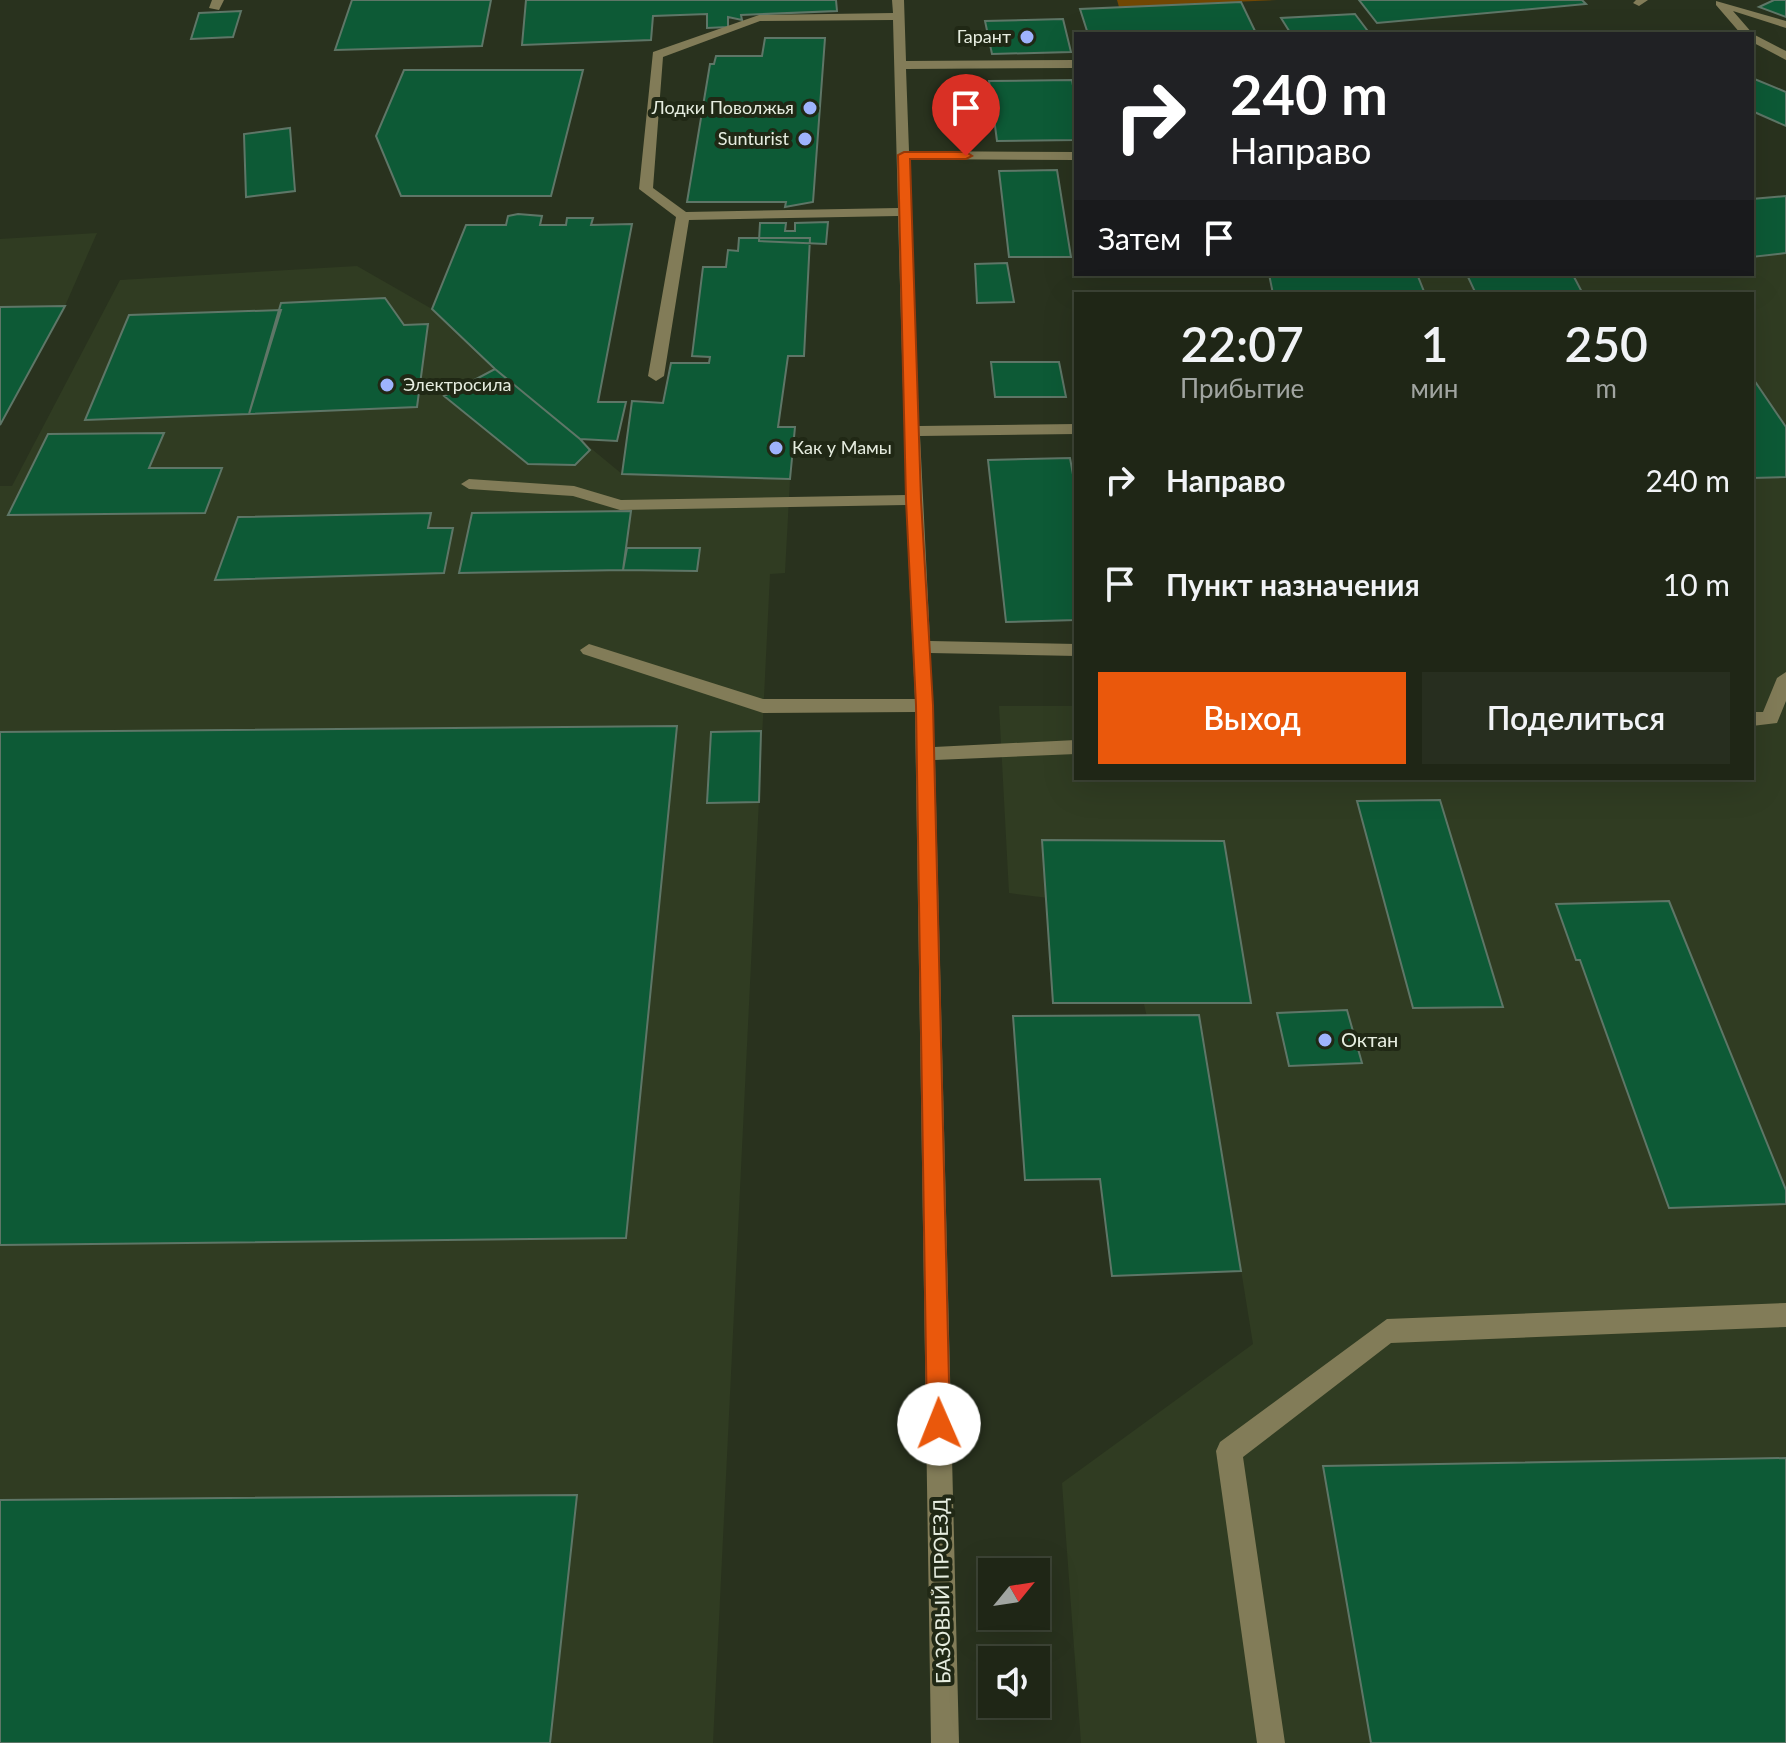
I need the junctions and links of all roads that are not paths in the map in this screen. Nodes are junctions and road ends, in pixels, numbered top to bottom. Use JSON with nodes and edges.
{"nodes":[{"id":1,"x":898,"y":0,"type":"edge"},
{"id":2,"x":1718,"y":2,"type":"edge"},
{"id":3,"x":898,"y":16,"type":"junction"},
{"id":4,"x":1786,"y":25,"type":"edge"},
{"id":5,"x":1745,"y":32,"type":"edge"},
{"id":6,"x":1754,"y":38,"type":"edge"},
{"id":7,"x":1786,"y":56,"type":"edge"},
{"id":8,"x":1074,"y":64,"type":"edge"},
{"id":9,"x":901,"y":65,"type":"junction"},
{"id":10,"x":904,"y":155,"type":"junction"},
{"id":11,"x":1074,"y":156,"type":"edge"},
{"id":12,"x":906,"y":212,"type":"junction"},
{"id":13,"x":683,"y":216,"type":"junction"},
{"id":14,"x":656,"y":376,"type":"dead end"},
{"id":15,"x":1074,"y":429,"type":"edge"},
{"id":16,"x":914,"y":431,"type":"junction"},
{"id":17,"x":469,"y":484,"type":"dead end"},
{"id":18,"x":914,"y":500,"type":"junction"},
{"id":19,"x":922,"y":647,"type":"junction"},
{"id":20,"x":589,"y":650,"type":"dead end"},
{"id":21,"x":1074,"y":650,"type":"edge"},
{"id":22,"x":1786,"y":678,"type":"edge"},
{"id":23,"x":924,"y":705,"type":"junction"},
{"id":24,"x":1754,"y":719,"type":"edge"},
{"id":25,"x":1074,"y":747,"type":"edge"},
{"id":26,"x":926,"y":754,"type":"junction"},
{"id":27,"x":1786,"y":1315,"type":"edge"},
{"id":28,"x":945,"y":1743,"type":"edge"},
{"id":29,"x":1271,"y":1743,"type":"edge"}],
"edges":[{"from":1,"to":3,"type":"street","name":"БАЗОВЫЙ ПРОЕЗД"},
{"from":2,"to":4,"type":"street"},
{"from":2,"to":5,"type":"street"},
{"from":3,"to":9,"type":"street","name":"БАЗОВЫЙ ПРОЕЗД"},
{"from":3,"to":13,"type":"street"},
{"from":6,"to":7,"type":"street"},
{"from":8,"to":9,"type":"street"},
{"from":9,"to":10,"type":"street","name":"БАЗОВЫЙ ПРОЕЗД"},
{"from":10,"to":11,"type":"street"},
{"from":10,"to":12,"type":"street","name":"БАЗОВЫЙ ПРОЕЗД"},
{"from":12,"to":13,"type":"street"},
{"from":12,"to":16,"type":"street","name":"БАЗОВЫЙ ПРОЕЗД"},
{"from":13,"to":14,"type":"street"},
{"from":15,"to":16,"type":"street"},
{"from":16,"to":18,"type":"street","name":"БАЗОВЫЙ ПРОЕЗД"},
{"from":17,"to":18,"type":"street"},
{"from":18,"to":19,"type":"street","name":"БАЗОВЫЙ ПРОЕЗД"},
{"from":19,"to":21,"type":"street"},
{"from":19,"to":23,"type":"street","name":"БАЗОВЫЙ ПРОЕЗД"},
{"from":20,"to":23,"type":"street"},
{"from":22,"to":24,"type":"street"},
{"from":23,"to":26,"type":"street","name":"БАЗОВЫЙ ПРОЕЗД"},
{"from":25,"to":26,"type":"street"},
{"from":26,"to":28,"type":"street","name":"БАЗОВЫЙ ПРОЕЗД"},
{"from":27,"to":29,"type":"street"}]}
